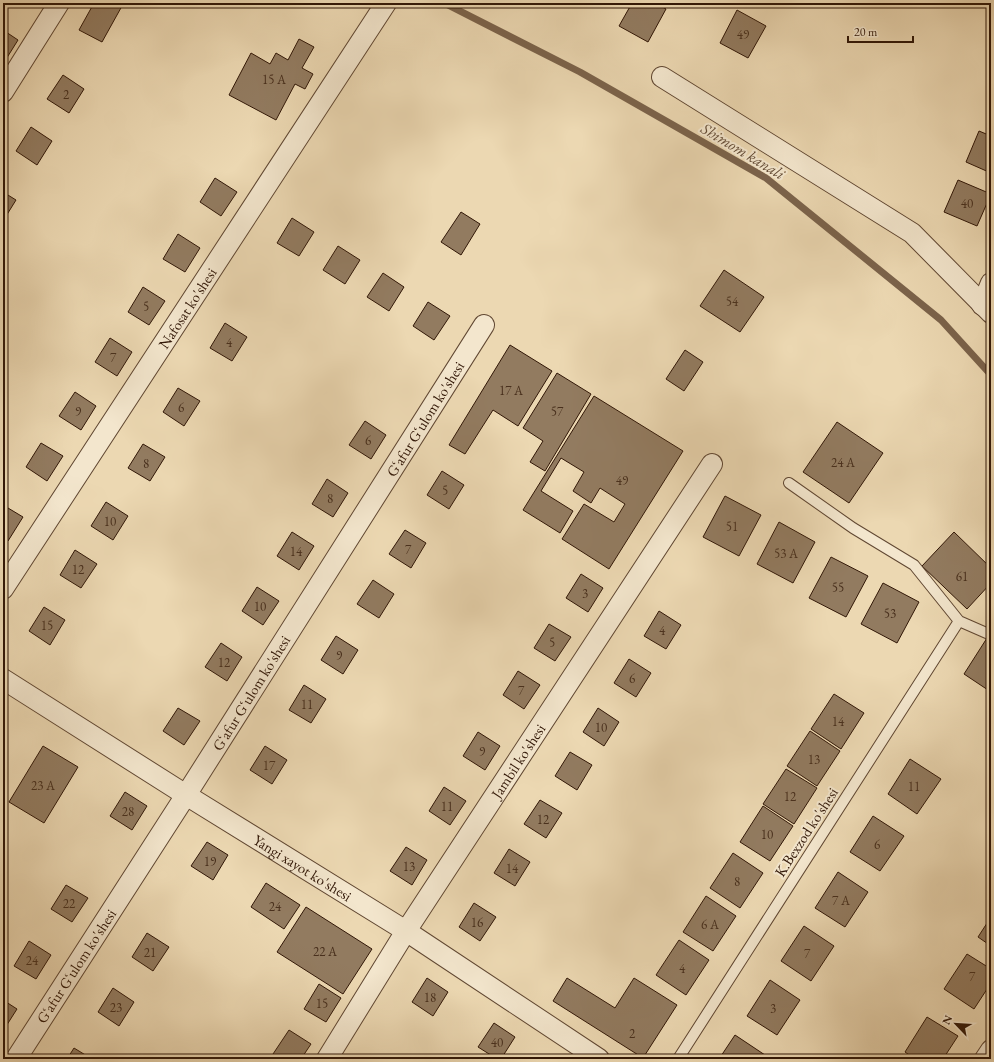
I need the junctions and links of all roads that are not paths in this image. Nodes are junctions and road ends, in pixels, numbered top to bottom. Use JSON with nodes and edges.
{"nodes":[{"id":1,"x":59,"y":3,"type":"edge"},
{"id":2,"x":386,"y":3,"type":"edge"},
{"id":3,"x":662,"y":77,"type":"dead end"},
{"id":4,"x":3,"y":92,"type":"edge"},
{"id":5,"x":991,"y":283,"type":"edge"},
{"id":6,"x":987,"y":309,"type":"edge"},
{"id":7,"x":484,"y":325,"type":"dead end"},
{"id":8,"x":712,"y":464,"type":"dead end"},
{"id":9,"x":789,"y":483,"type":"dead end"},
{"id":10,"x":3,"y":589,"type":"edge"},
{"id":11,"x":959,"y":621,"type":"junction"},
{"id":12,"x":991,"y":635,"type":"edge"},
{"id":13,"x":3,"y":679,"type":"edge"},
{"id":14,"x":186,"y":795,"type":"junction"},
{"id":15,"x":406,"y":931,"type":"junction"},
{"id":16,"x":991,"y":1050,"type":"edge"},
{"id":17,"x":16,"y":1059,"type":"edge"},
{"id":18,"x":327,"y":1059,"type":"edge"},
{"id":19,"x":599,"y":1059,"type":"edge"},
{"id":20,"x":678,"y":1059,"type":"edge"},
{"id":21,"x":985,"y":1059,"type":"edge"}],
"edges":[{"from":1,"to":4,"type":"street"},
{"from":2,"to":10,"type":"street","name":"Nafosat ko'shesi"},
{"from":3,"to":6,"type":"street"},
{"from":5,"to":6,"type":"street"},
{"from":7,"to":14,"type":"street","name":"Gʻafur Gʻulom ko'shesi"},
{"from":8,"to":15,"type":"street","name":"Jambil ko'shesi"},
{"from":9,"to":11,"type":"lane"},
{"from":11,"to":12,"type":"lane"},
{"from":11,"to":20,"type":"lane","name":"K.Bexzod ko'shesi"},
{"from":13,"to":14,"type":"street","name":"Yangi xayot ko'shesi"},
{"from":14,"to":15,"type":"street","name":"Yangi xayot ko'shesi"},
{"from":14,"to":17,"type":"street","name":"Gʻafur Gʻulom ko'shesi"},
{"from":15,"to":18,"type":"street","name":"Jambil ko'shesi"},
{"from":15,"to":19,"type":"street","name":"Yangi xayot ko'shesi"},
{"from":16,"to":21,"type":"street"}]}
